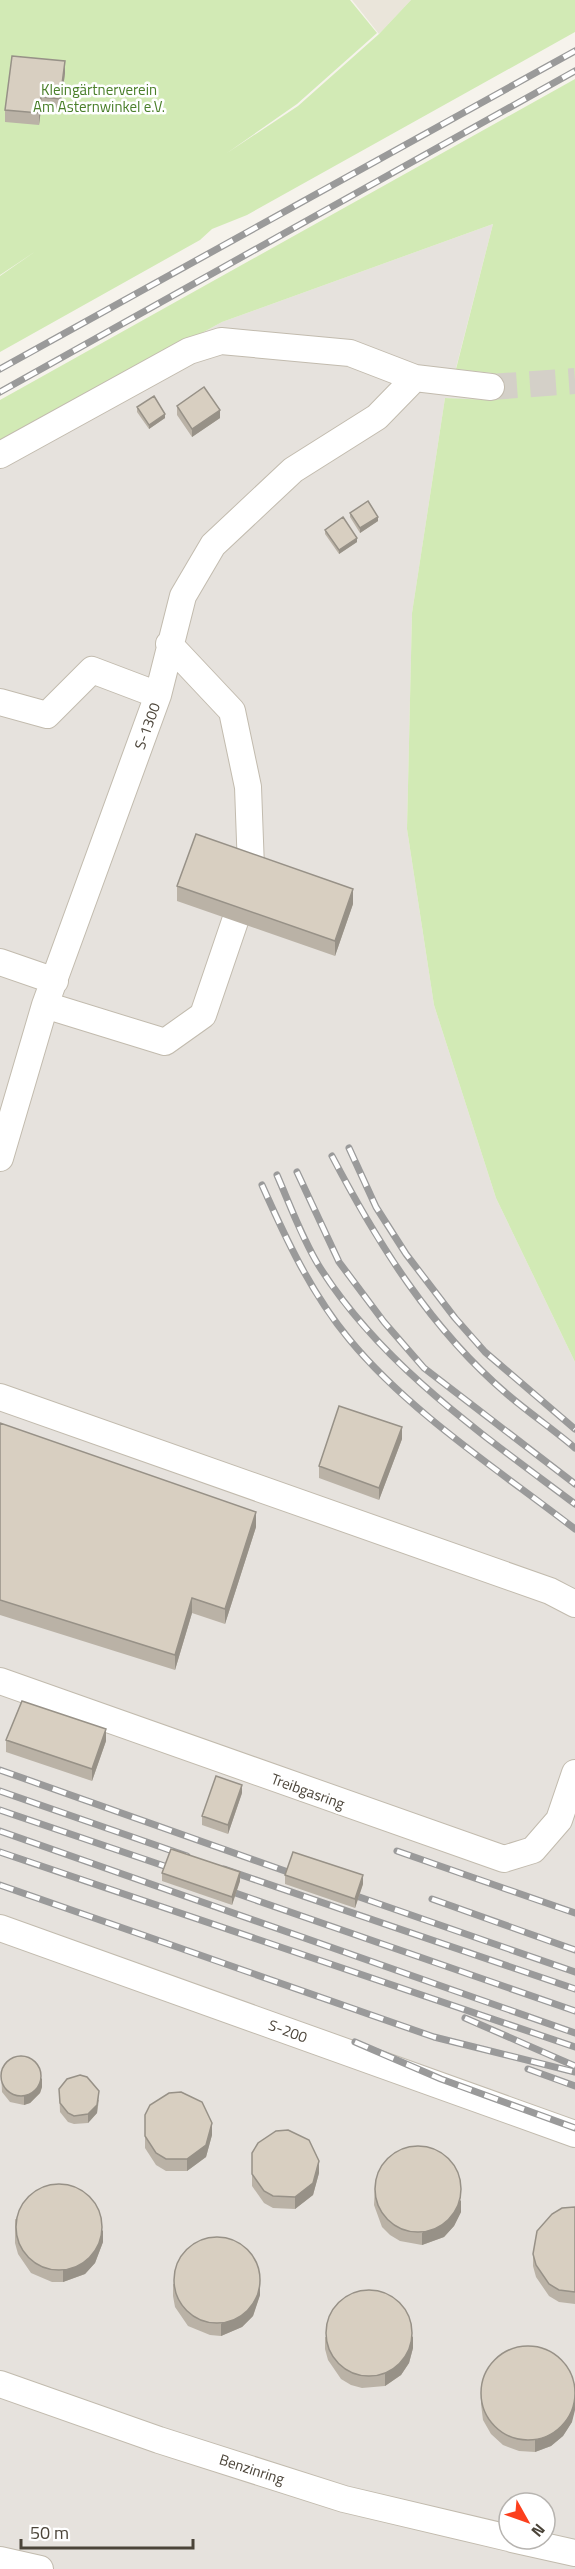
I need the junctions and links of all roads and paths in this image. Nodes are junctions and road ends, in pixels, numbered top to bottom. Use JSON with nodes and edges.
{"nodes":[{"id":1,"x":416,"y":378,"type":"junction"},
{"id":2,"x":491,"y":387,"type":"tunnel mouth"},
{"id":3,"x":0,"y":454,"type":"edge"},
{"id":4,"x":169,"y":644,"type":"junction"},
{"id":5,"x":158,"y":695,"type":"junction"},
{"id":6,"x":0,"y":702,"type":"edge"},
{"id":7,"x":251,"y":868,"type":"edge"},
{"id":8,"x":235,"y":921,"type":"edge"},
{"id":9,"x":0,"y":962,"type":"edge"},
{"id":10,"x":56,"y":981,"type":"junction"},
{"id":11,"x":45,"y":1005,"type":"junction"},
{"id":12,"x":6,"y":1111,"type":"edge"},
{"id":13,"x":0,"y":1158,"type":"edge"},
{"id":14,"x":0,"y":1397,"type":"edge"},
{"id":15,"x":575,"y":1604,"type":"edge"},
{"id":16,"x":0,"y":1681,"type":"edge"},
{"id":17,"x":575,"y":1773,"type":"edge"},
{"id":18,"x":0,"y":1928,"type":"edge"},
{"id":19,"x":575,"y":2134,"type":"edge"},
{"id":20,"x":0,"y":2384,"type":"edge"},
{"id":21,"x":497,"y":2536,"type":"edge"},
{"id":22,"x":557,"y":2549,"type":"edge"},
{"id":23,"x":575,"y":2553,"type":"edge"},
{"id":24,"x":0,"y":2560,"type":"edge"},
{"id":25,"x":40,"y":2569,"type":"edge"}],
"edges":[{"from":1,"to":2,"type":"lane"},
{"from":1,"to":3,"type":"lane"},
{"from":1,"to":4,"type":"lane","name":"S-1300"},
{"from":4,"to":5,"type":"lane","name":"S-1300"},
{"from":4,"to":7,"type":"lane"},
{"from":5,"to":6,"type":"lane"},
{"from":5,"to":10,"type":"lane","name":"S-1300"},
{"from":8,"to":11,"type":"lane"},
{"from":9,"to":10,"type":"lane"},
{"from":10,"to":11,"type":"lane","name":"S-1300"},
{"from":11,"to":12,"type":"lane","name":"S-1300"},
{"from":12,"to":13,"type":"lane","name":"S-1300"},
{"from":14,"to":15,"type":"lane"},
{"from":16,"to":17,"type":"lane","name":"Treibgasring"},
{"from":18,"to":19,"type":"lane","name":"S-200"},
{"from":20,"to":21,"type":"lane","name":"Benzinring"},
{"from":22,"to":23,"type":"lane","name":"Benzinring"},
{"from":24,"to":25,"type":"lane"}]}
